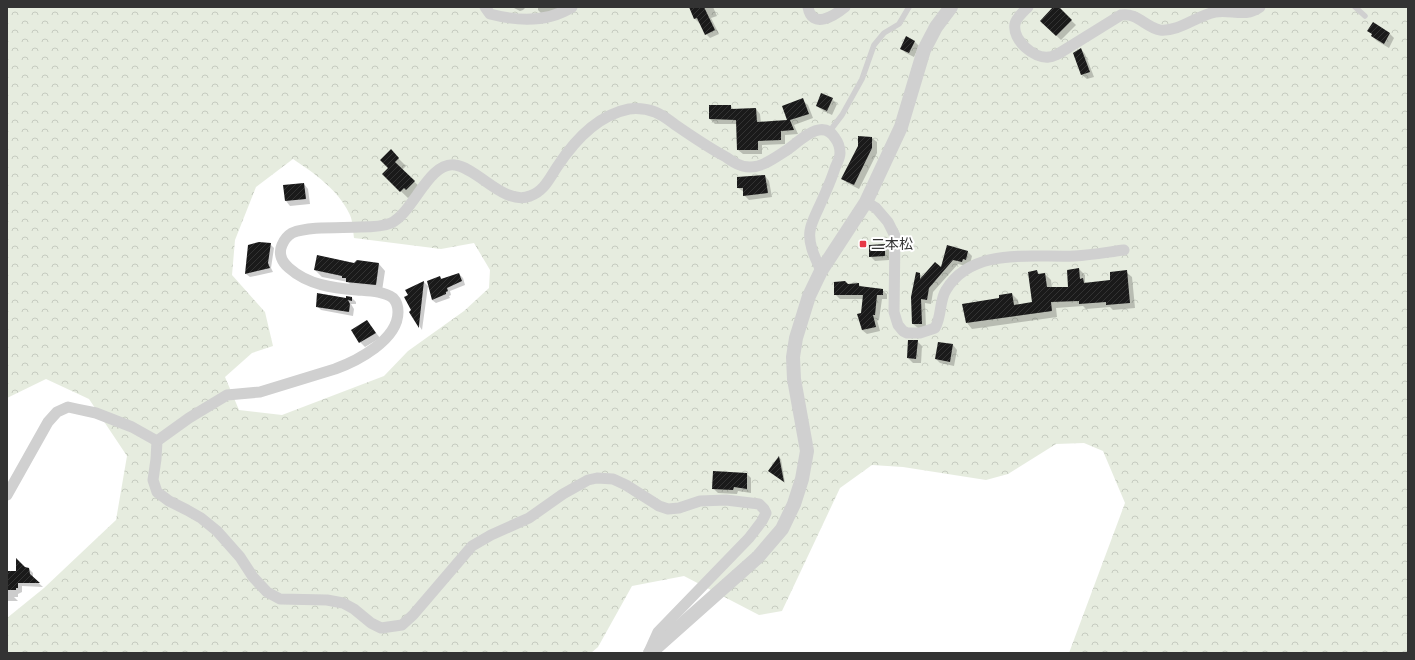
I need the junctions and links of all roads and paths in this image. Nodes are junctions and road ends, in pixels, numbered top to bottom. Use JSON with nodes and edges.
{"nodes":[{"id":1,"x":485,"y":7,"type":"edge"},
{"id":2,"x":572,"y":7,"type":"edge"},
{"id":3,"x":808,"y":7,"type":"edge"},
{"id":4,"x":845,"y":7,"type":"edge"},
{"id":5,"x":909,"y":7,"type":"edge"},
{"id":6,"x":951,"y":7,"type":"edge"},
{"id":7,"x":1028,"y":7,"type":"edge"},
{"id":8,"x":1260,"y":7,"type":"edge"},
{"id":9,"x":1355,"y":7,"type":"edge"},
{"id":10,"x":1365,"y":16,"type":"dead end"},
{"id":11,"x":830,"y":132,"type":"junction"},
{"id":12,"x":866,"y":202,"type":"junction"},
{"id":13,"x":1124,"y":250,"type":"dead end"},
{"id":14,"x":821,"y":271,"type":"junction"},
{"id":15,"x":157,"y":441,"type":"junction"},
{"id":16,"x":7,"y":495,"type":"edge"},
{"id":17,"x":649,"y":653,"type":"edge"}],
"edges":[{"from":1,"to":2,"type":"street"},
{"from":3,"to":4,"type":"street"},
{"from":5,"to":11,"type":"lane"},
{"from":6,"to":12,"type":"street"},
{"from":7,"to":8,"type":"street"},
{"from":9,"to":10,"type":"lane"},
{"from":11,"to":14,"type":"street"},
{"from":11,"to":15,"type":"street"},
{"from":12,"to":13,"type":"street"},
{"from":12,"to":14,"type":"street"},
{"from":14,"to":17,"type":"street"},
{"from":15,"to":16,"type":"street"},
{"from":15,"to":17,"type":"street"}]}
